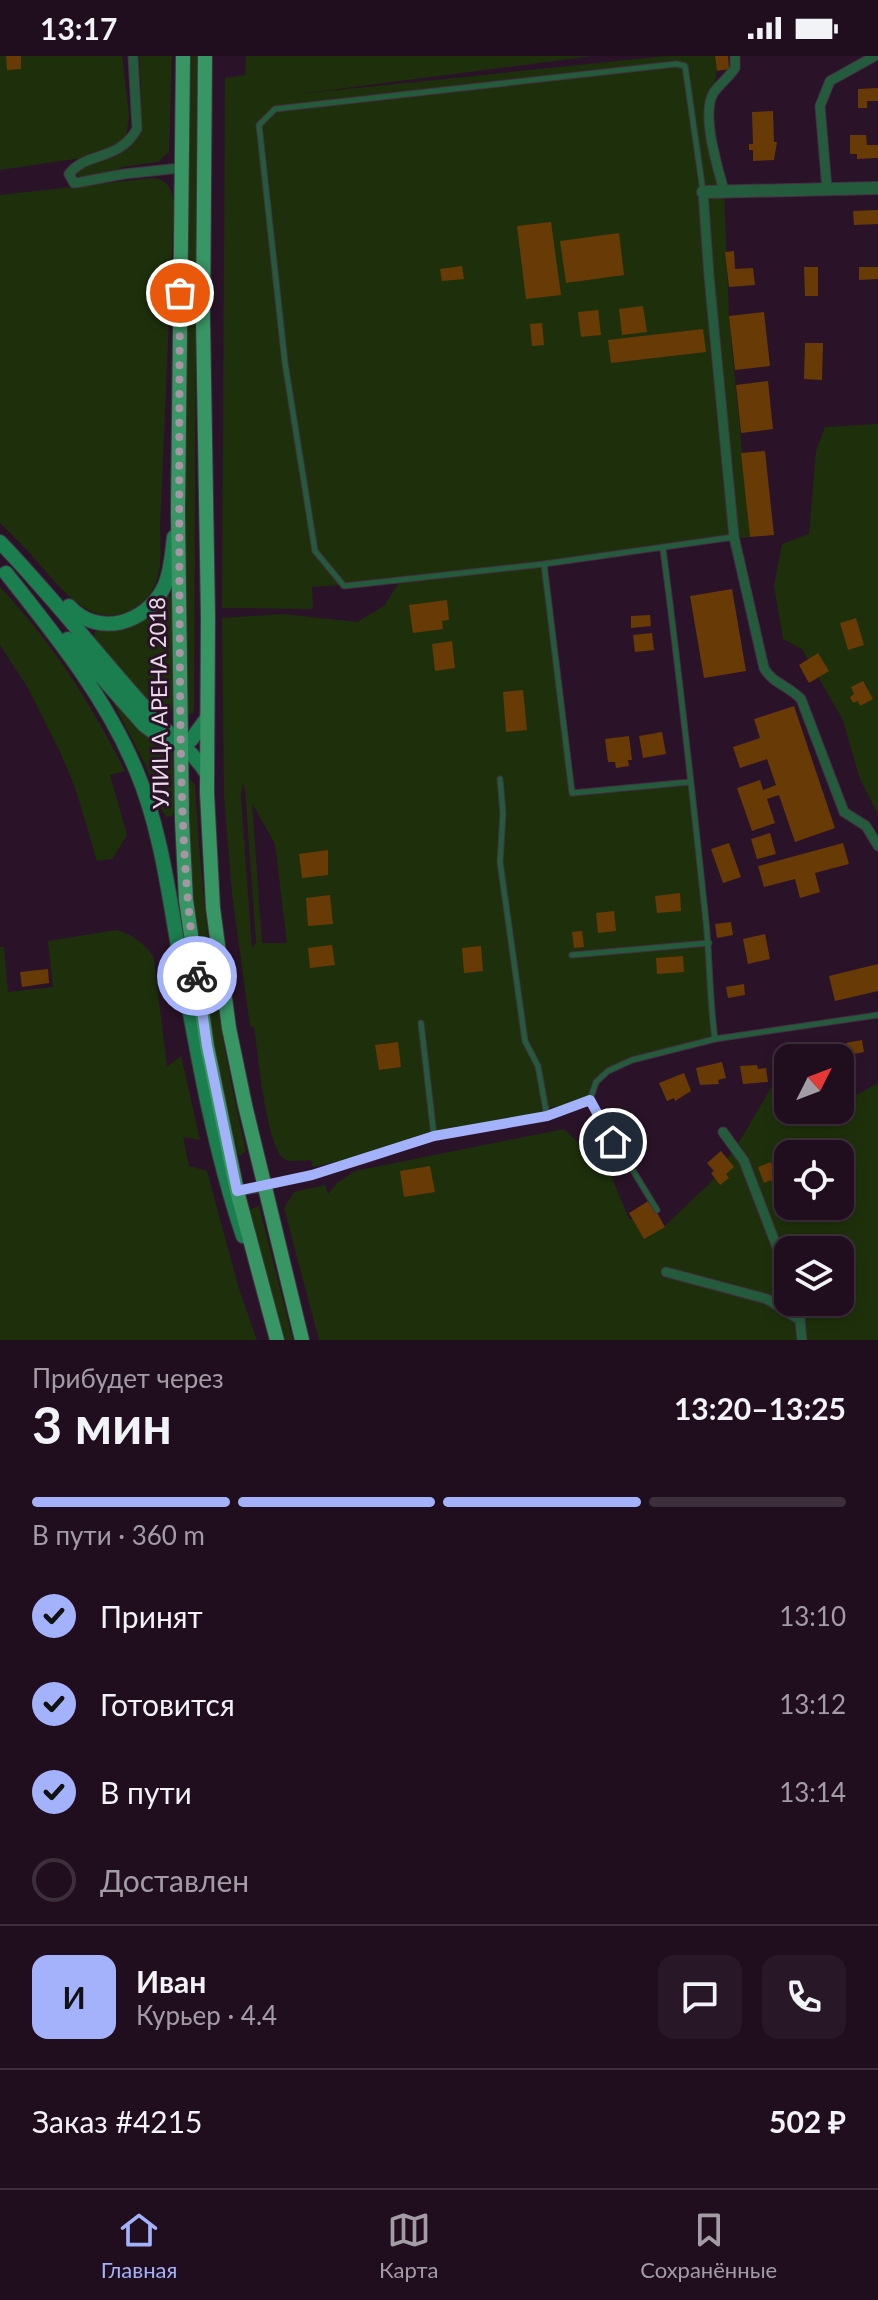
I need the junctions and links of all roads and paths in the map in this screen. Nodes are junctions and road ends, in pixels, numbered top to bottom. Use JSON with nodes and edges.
{"nodes":[{"id":1,"x":133,"y":56,"type":"edge"},
{"id":2,"x":183,"y":56,"type":"edge"},
{"id":3,"x":205,"y":56,"type":"edge"},
{"id":4,"x":735,"y":56,"type":"edge"},
{"id":5,"x":875,"y":56,"type":"edge"},
{"id":6,"x":180,"y":168,"type":"junction"},
{"id":7,"x":878,"y":188,"type":"edge"},
{"id":8,"x":827,"y":189,"type":"junction"},
{"id":9,"x":724,"y":191,"type":"junction"},
{"id":10,"x":703,"y":192,"type":"junction"},
{"id":11,"x":178,"y":513,"type":"junction"},
{"id":12,"x":0,"y":533,"type":"edge"},
{"id":13,"x":734,"y":537,"type":"junction"},
{"id":14,"x":0,"y":542,"type":"edge"},
{"id":15,"x":663,"y":549,"type":"junction"},
{"id":16,"x":544,"y":564,"type":"junction"},
{"id":17,"x":3,"y":571,"type":"edge"},
{"id":18,"x":207,"y":718,"type":"junction"},
{"id":19,"x":181,"y":743,"type":"junction"},
{"id":20,"x":207,"y":774,"type":"junction"},
{"id":21,"x":500,"y":779,"type":"dead end"},
{"id":22,"x":690,"y":782,"type":"junction"},
{"id":23,"x":878,"y":846,"type":"edge"},
{"id":24,"x":709,"y":943,"type":"junction"},
{"id":25,"x":572,"y":955,"type":"dead end"},
{"id":26,"x":878,"y":1015,"type":"edge"},
{"id":27,"x":421,"y":1023,"type":"dead end"},
{"id":28,"x":715,"y":1039,"type":"junction"},
{"id":29,"x":590,"y":1100,"type":"junction"},
{"id":30,"x":547,"y":1116,"type":"junction"},
{"id":31,"x":723,"y":1132,"type":"dead end"},
{"id":32,"x":434,"y":1136,"type":"junction"},
{"id":33,"x":264,"y":1187,"type":"junction"},
{"id":34,"x":237,"y":1191,"type":"junction"},
{"id":35,"x":657,"y":1210,"type":"dead end"},
{"id":36,"x":774,"y":1239,"type":"edge"},
{"id":37,"x":666,"y":1272,"type":"dead end"},
{"id":38,"x":799,"y":1316,"type":"edge"},
{"id":39,"x":800,"y":1320,"type":"junction"},
{"id":40,"x":275,"y":1335,"type":"edge"},
{"id":41,"x":302,"y":1340,"type":"edge"},
{"id":42,"x":802,"y":1340,"type":"edge"}],
"edges":[{"from":1,"to":6,"type":"street"},
{"from":2,"to":6,"type":"main road","name":"УЛИЦА АРЕНА 2018"},
{"from":3,"to":18,"type":"main road","name":"УЛИЦА АРЕНА 2018"},
{"from":4,"to":9,"type":"street"},
{"from":5,"to":8,"type":"street"},
{"from":6,"to":11,"type":"main road","name":"УЛИЦА АРЕНА 2018"},
{"from":7,"to":8,"type":"street"},
{"from":8,"to":9,"type":"street"},
{"from":9,"to":10,"type":"street"},
{"from":10,"to":13,"type":"street"},
{"from":10,"to":16,"type":"lane"},
{"from":11,"to":12,"type":"main road"},
{"from":11,"to":19,"type":"main road","name":"УЛИЦА АРЕНА 2018"},
{"from":13,"to":15,"type":"lane"},
{"from":13,"to":23,"type":"street"},
{"from":14,"to":19,"type":"main road"},
{"from":15,"to":16,"type":"lane"},
{"from":15,"to":22,"type":"lane"},
{"from":16,"to":22,"type":"lane"},
{"from":17,"to":19,"type":"main road"},
{"from":17,"to":40,"type":"main road"},
{"from":18,"to":19,"type":"main road"},
{"from":18,"to":20,"type":"main road","name":"УЛИЦА АРЕНА 2018"},
{"from":19,"to":20,"type":"main road"},
{"from":19,"to":34,"type":"main road","name":"УЛИЦА АРЕНА 2018"},
{"from":20,"to":33,"type":"main road","name":"УЛИЦА АРЕНА 2018"},
{"from":21,"to":30,"type":"lane"},
{"from":22,"to":24,"type":"lane"},
{"from":24,"to":25,"type":"lane"},
{"from":24,"to":28,"type":"lane"},
{"from":26,"to":28,"type":"lane"},
{"from":27,"to":32,"type":"lane"},
{"from":28,"to":29,"type":"lane"},
{"from":29,"to":30,"type":"lane"},
{"from":29,"to":35,"type":"lane"},
{"from":30,"to":32,"type":"lane"},
{"from":31,"to":36,"type":"street"},
{"from":32,"to":33,"type":"lane"},
{"from":33,"to":34,"type":"street"},
{"from":33,"to":41,"type":"main road","name":"УЛИЦА АРЕНА 2018"},
{"from":34,"to":40,"type":"main road","name":"УЛИЦА АРЕНА 2018"},
{"from":37,"to":39,"type":"street"},
{"from":38,"to":39,"type":"street"},
{"from":39,"to":42,"type":"street"}]}
